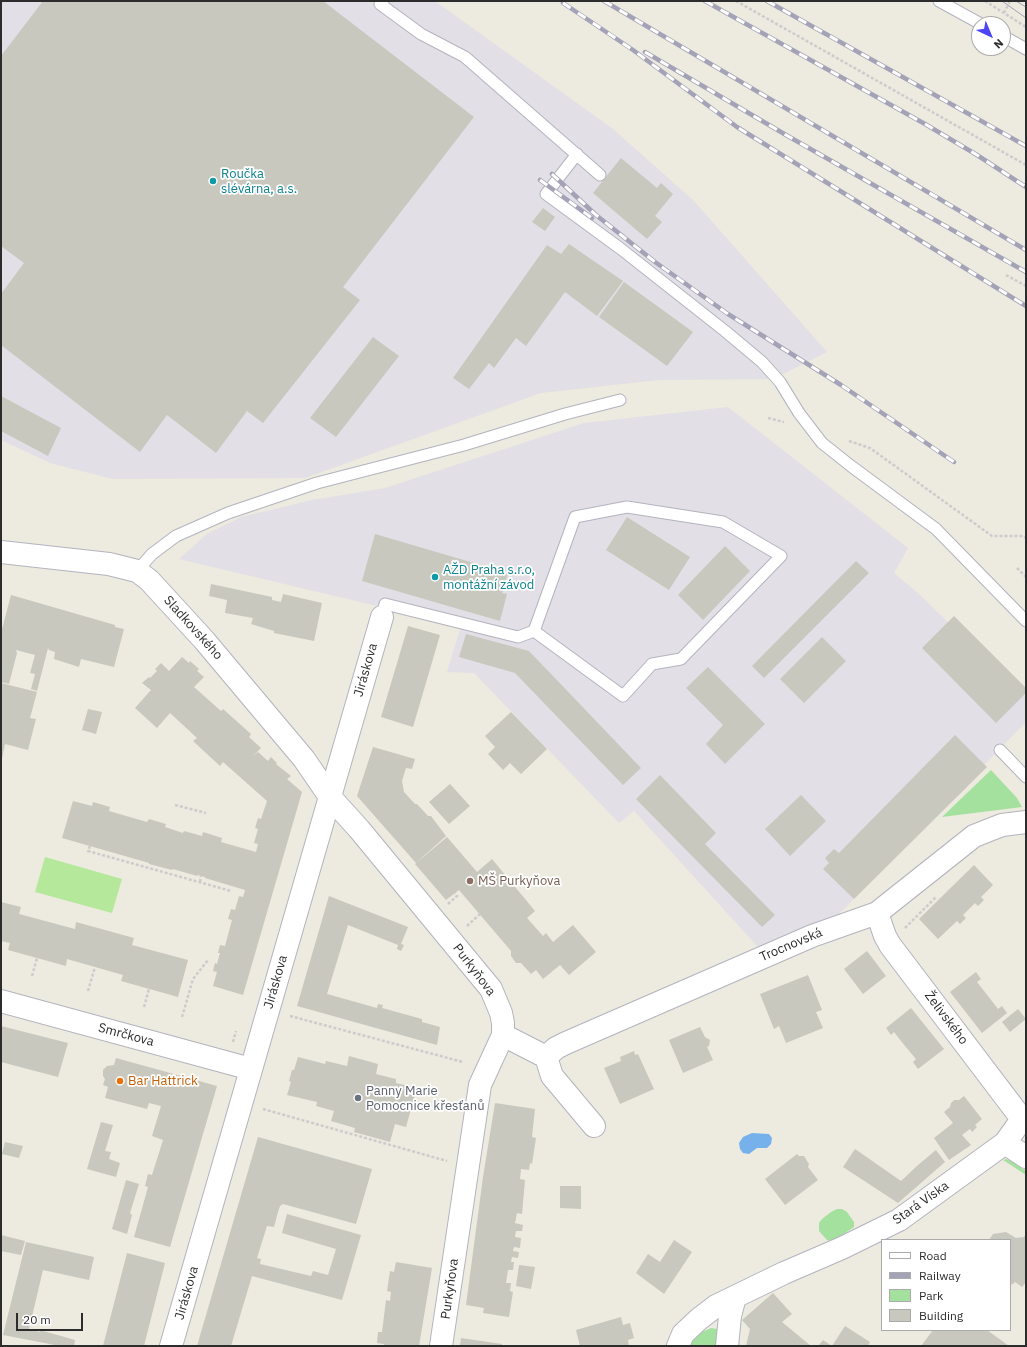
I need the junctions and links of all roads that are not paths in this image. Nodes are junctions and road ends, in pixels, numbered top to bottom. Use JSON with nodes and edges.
{"nodes":[{"id":1,"x":383,"y":1,"type":"edge"},
{"id":2,"x":938,"y":1,"type":"edge"},
{"id":3,"x":971,"y":19,"type":"edge"},
{"id":4,"x":1011,"y":41,"type":"edge"},
{"id":5,"x":1026,"y":49,"type":"edge"},
{"id":6,"x":577,"y":154,"type":"junction"},
{"id":7,"x":600,"y":175,"type":"dead end"},
{"id":8,"x":620,"y":400,"type":"dead end"},
{"id":9,"x":1,"y":552,"type":"edge"},
{"id":10,"x":137,"y":571,"type":"junction"},
{"id":11,"x":382,"y":617,"type":"joint"},
{"id":12,"x":1026,"y":621,"type":"edge"},
{"id":13,"x":534,"y":631,"type":"junction"},
{"id":14,"x":1000,"y":750,"type":"dead end"},
{"id":15,"x":1026,"y":777,"type":"edge"},
{"id":16,"x":330,"y":797,"type":"junction"},
{"id":17,"x":1026,"y":822,"type":"edge"},
{"id":18,"x":877,"y":913,"type":"junction"},
{"id":19,"x":1,"y":1001,"type":"edge"},
{"id":20,"x":504,"y":1035,"type":"junction"},
{"id":21,"x":546,"y":1057,"type":"junction"},
{"id":22,"x":251,"y":1069,"type":"junction"},
{"id":23,"x":1024,"y":1118,"type":"edge"},
{"id":24,"x":594,"y":1126,"type":"dead end"},
{"id":25,"x":1005,"y":1143,"type":"junction"},
{"id":26,"x":1026,"y":1157,"type":"edge"},
{"id":27,"x":735,"y":1297,"type":"junction"},
{"id":28,"x":171,"y":1346,"type":"edge"},
{"id":29,"x":441,"y":1346,"type":"edge"},
{"id":30,"x":678,"y":1346,"type":"edge"},
{"id":31,"x":727,"y":1346,"type":"edge"}],
"edges":[{"from":1,"to":6,"type":"lane"},
{"from":2,"to":3,"type":"lane"},
{"from":4,"to":5,"type":"lane"},
{"from":6,"to":7,"type":"lane"},
{"from":6,"to":12,"type":"lane"},
{"from":8,"to":10,"type":"lane"},
{"from":9,"to":10,"type":"street","name":"Sladkovského"},
{"from":10,"to":16,"type":"street","name":"Sladkovského"},
{"from":11,"to":13,"type":"lane"},
{"from":11,"to":16,"type":"street","name":"Jiráskova"},
{"from":13,"to":13,"type":"lane"},
{"from":14,"to":15,"type":"lane"},
{"from":16,"to":20,"type":"street","name":"Purkyňova"},
{"from":16,"to":22,"type":"street","name":"Jiráskova"},
{"from":17,"to":18,"type":"street","name":"Trocnovská"},
{"from":18,"to":21,"type":"street","name":"Trocnovská"},
{"from":18,"to":23,"type":"street","name":"Želivského"},
{"from":19,"to":22,"type":"street","name":"Smrčkova"},
{"from":20,"to":21,"type":"street"},
{"from":20,"to":29,"type":"street","name":"Purkyňova"},
{"from":21,"to":24,"type":"street"},
{"from":22,"to":28,"type":"street","name":"Jiráskova"},
{"from":23,"to":25,"type":"street","name":"Stará Víska"},
{"from":25,"to":26,"type":"street"},
{"from":25,"to":27,"type":"street","name":"Stará Víska"},
{"from":27,"to":30,"type":"street","name":"Stará Víska"},
{"from":27,"to":31,"type":"street"}]}
